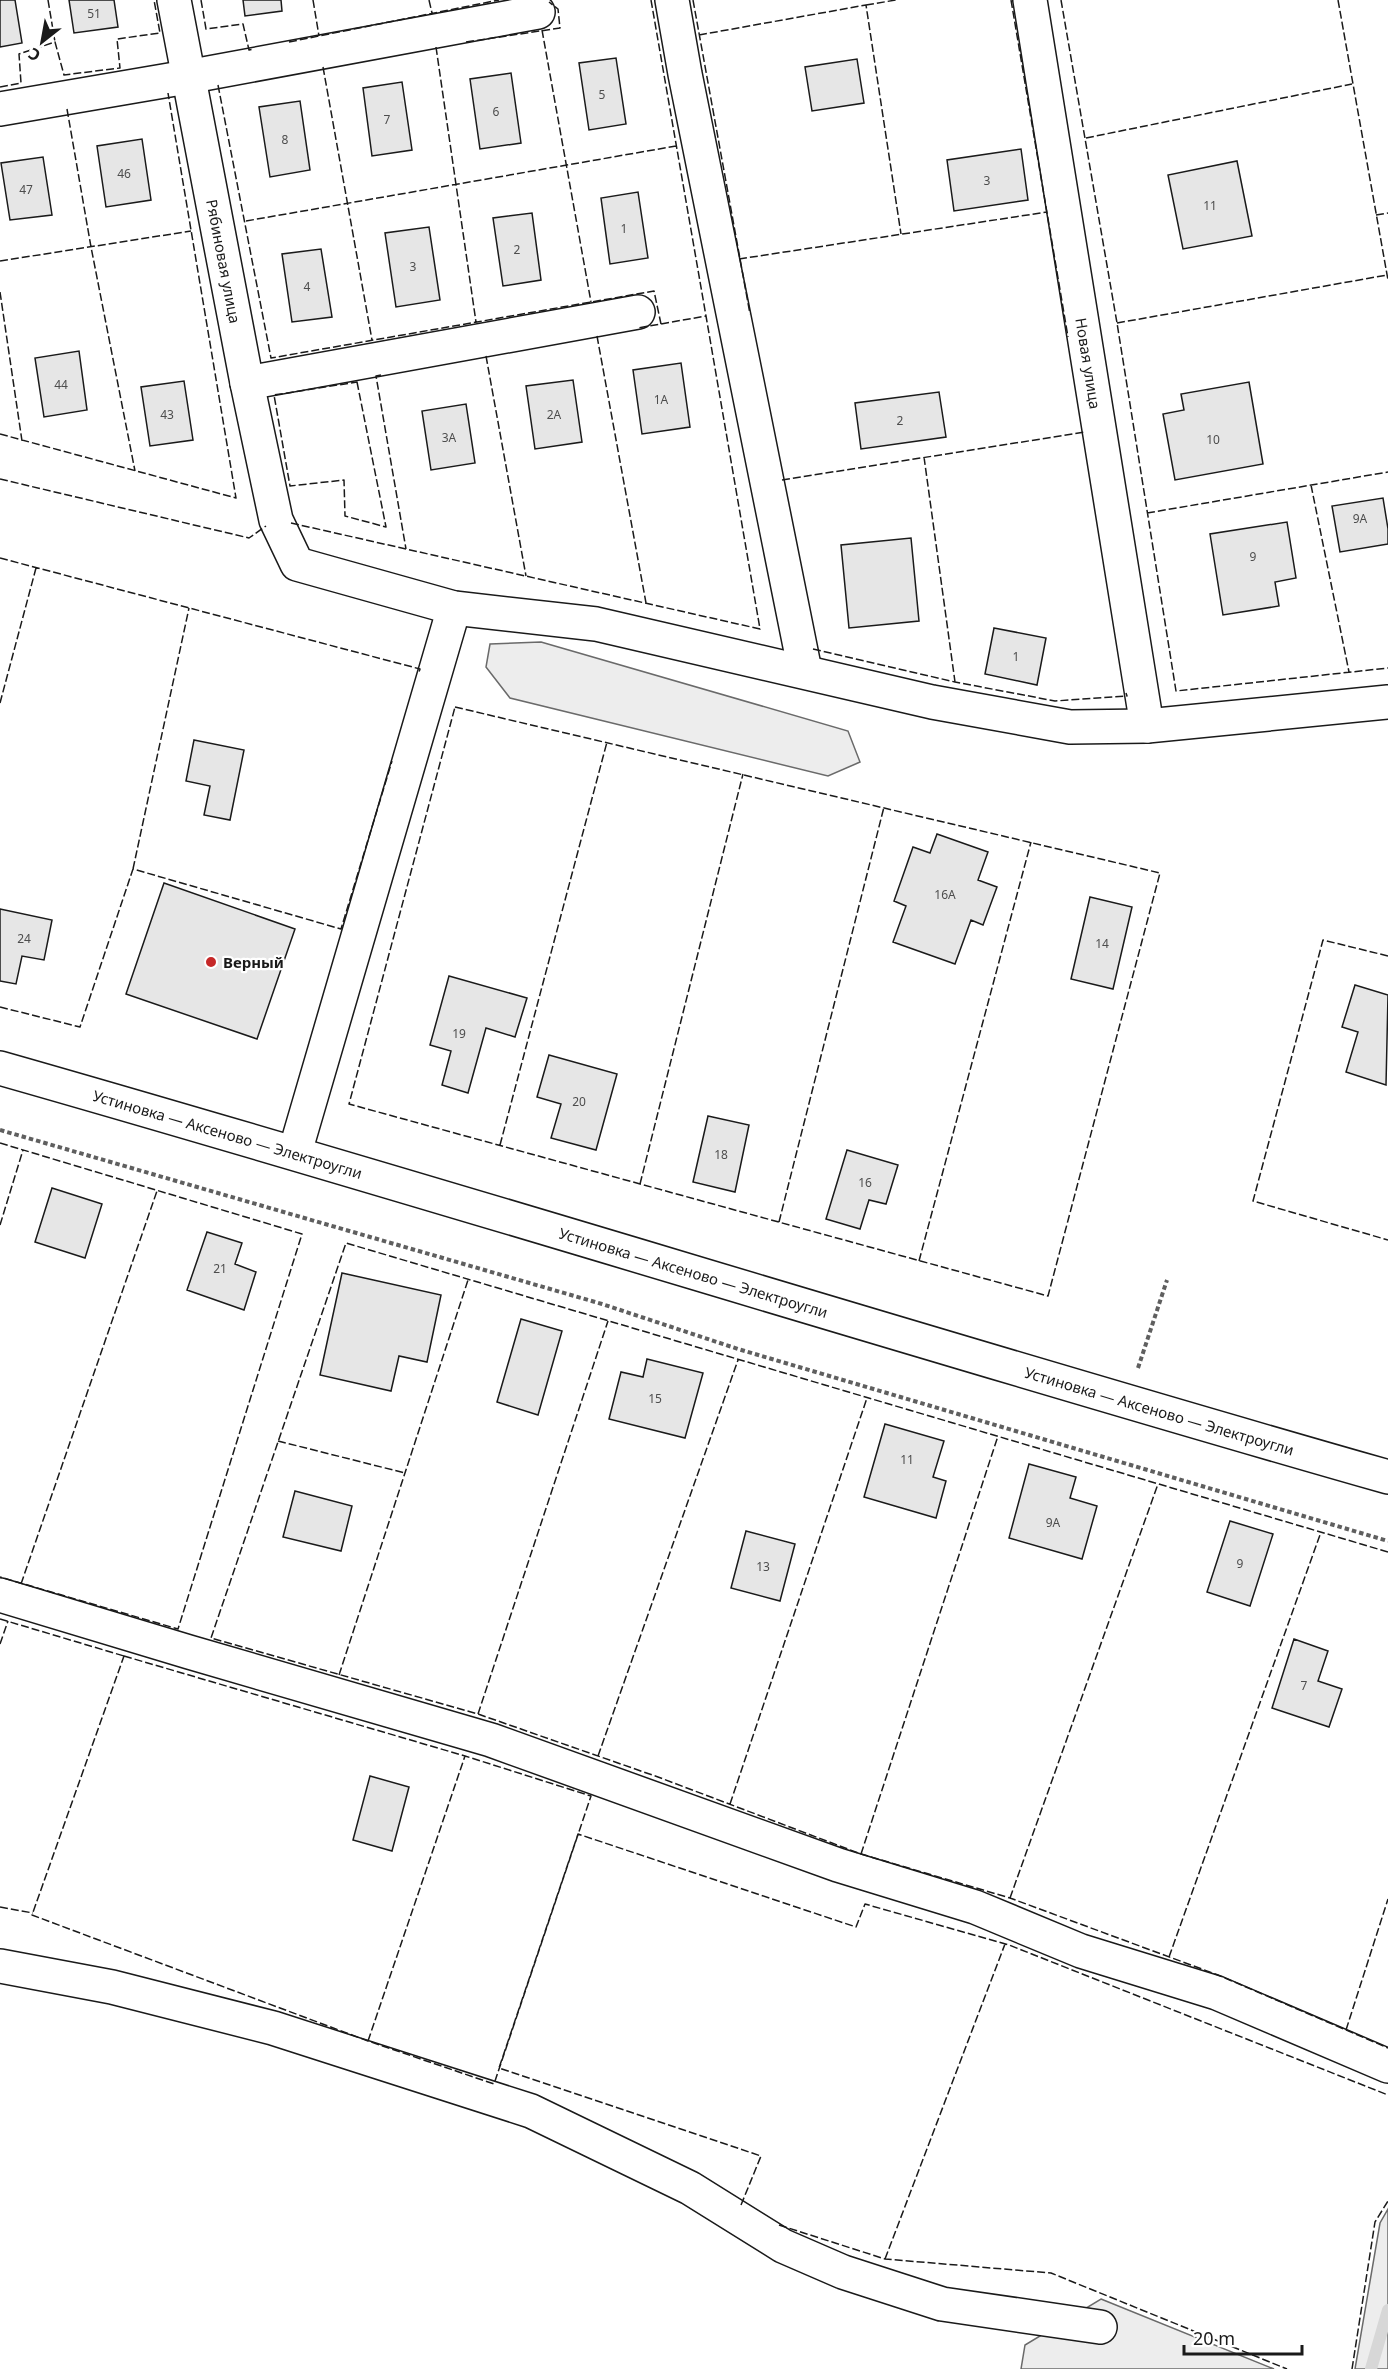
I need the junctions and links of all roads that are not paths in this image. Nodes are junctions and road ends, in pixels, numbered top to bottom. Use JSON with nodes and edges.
{"nodes":[{"id":1,"x":174,"y":0,"type":"edge"},
{"id":2,"x":672,"y":0,"type":"edge"},
{"id":3,"x":1030,"y":0,"type":"edge"},
{"id":4,"x":538,"y":12,"type":"dead end"},
{"id":5,"x":187,"y":77,"type":"junction"},
{"id":6,"x":0,"y":109,"type":"edge"},
{"id":7,"x":638,"y":312,"type":"dead end"},
{"id":8,"x":247,"y":383,"type":"junction"},
{"id":9,"x":454,"y":608,"type":"junction"},
{"id":10,"x":805,"y":671,"type":"junction"},
{"id":11,"x":1388,"y":702,"type":"edge"},
{"id":12,"x":1147,"y":726,"type":"junction"},
{"id":13,"x":0,"y":1068,"type":"edge"},
{"id":14,"x":295,"y":1152,"type":"junction"},
{"id":15,"x":1388,"y":1477,"type":"edge"},
{"id":16,"x":0,"y":1595,"type":"edge"},
{"id":17,"x":0,"y":1966,"type":"edge"},
{"id":18,"x":1388,"y":2066,"type":"edge"},
{"id":19,"x":1100,"y":2327,"type":"dead end"}],
"edges":[{"from":1,"to":5,"type":"street","name":"Рябиновая улица"},
{"from":2,"to":10,"type":"street"},
{"from":3,"to":12,"type":"street","name":"Новая улица"},
{"from":4,"to":5,"type":"street"},
{"from":5,"to":6,"type":"street"},
{"from":5,"to":8,"type":"street","name":"Рябиновая улица"},
{"from":7,"to":8,"type":"street"},
{"from":8,"to":9,"type":"street","name":"Рябиновая улица"},
{"from":9,"to":10,"type":"street","name":"Рябиновая улица"},
{"from":9,"to":14,"type":"street"},
{"from":10,"to":12,"type":"street","name":"Рябиновая улица"},
{"from":11,"to":12,"type":"street","name":"Рябиновая улица"},
{"from":13,"to":14,"type":"street","name":"Устиновка — Аксеново — Электроугли"},
{"from":14,"to":15,"type":"street","name":"Устиновка — Аксеново — Электроугли"},
{"from":16,"to":18,"type":"street"},
{"from":17,"to":19,"type":"street"}]}
